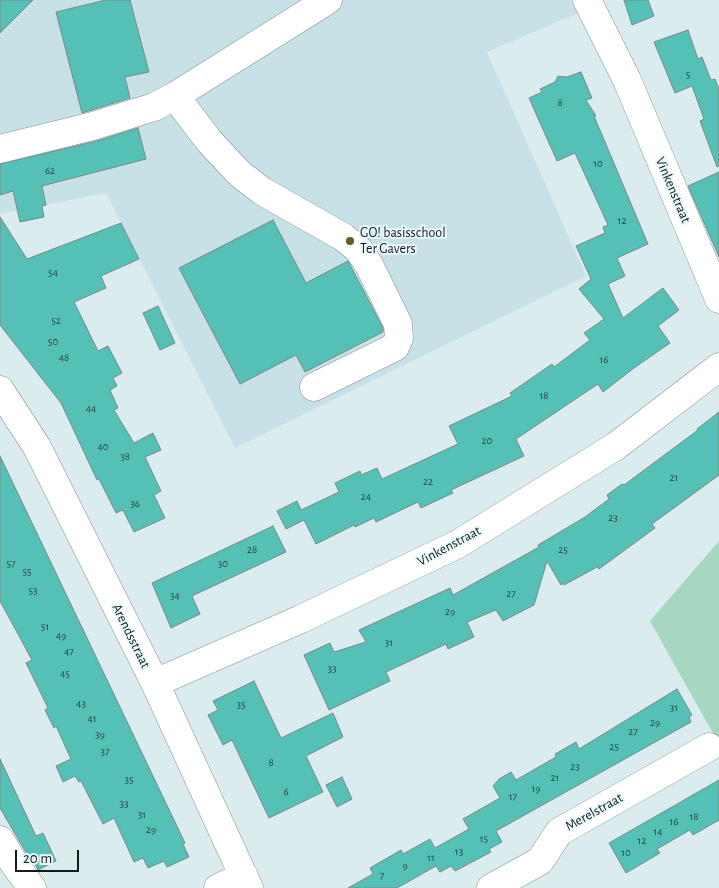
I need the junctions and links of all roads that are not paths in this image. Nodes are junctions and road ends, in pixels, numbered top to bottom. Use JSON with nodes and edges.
{"nodes":[{"id":1,"x":328,"y":0,"type":"edge"},
{"id":2,"x":587,"y":0,"type":"edge"},
{"id":3,"x":175,"y":96,"type":"junction"},
{"id":4,"x":0,"y":149,"type":"edge"},
{"id":5,"x":719,"y":299,"type":"edge"},
{"id":6,"x":719,"y":367,"type":"edge"},
{"id":7,"x":314,"y":388,"type":"dead end"},
{"id":8,"x":0,"y":390,"type":"edge"},
{"id":9,"x":155,"y":683,"type":"junction"},
{"id":10,"x":710,"y":747,"type":"dead end"},
{"id":11,"x":0,"y":840,"type":"edge"},
{"id":12,"x":247,"y":882,"type":"edge"},
{"id":13,"x":32,"y":888,"type":"edge"},
{"id":14,"x":218,"y":888,"type":"edge"},
{"id":15,"x":491,"y":888,"type":"edge"}],
"edges":[{"from":1,"to":3,"type":"street"},
{"from":2,"to":5,"type":"street","name":"Vinkenstraat"},
{"from":3,"to":4,"type":"street"},
{"from":3,"to":7,"type":"street"},
{"from":6,"to":9,"type":"street","name":"Vinkenstraat"},
{"from":8,"to":9,"type":"street","name":"Arendsstraat"},
{"from":9,"to":12,"type":"street","name":"Arendsstraat"},
{"from":10,"to":15,"type":"street","name":"Merelstraat"},
{"from":11,"to":13,"type":"street"},
{"from":12,"to":14,"type":"street"}]}
